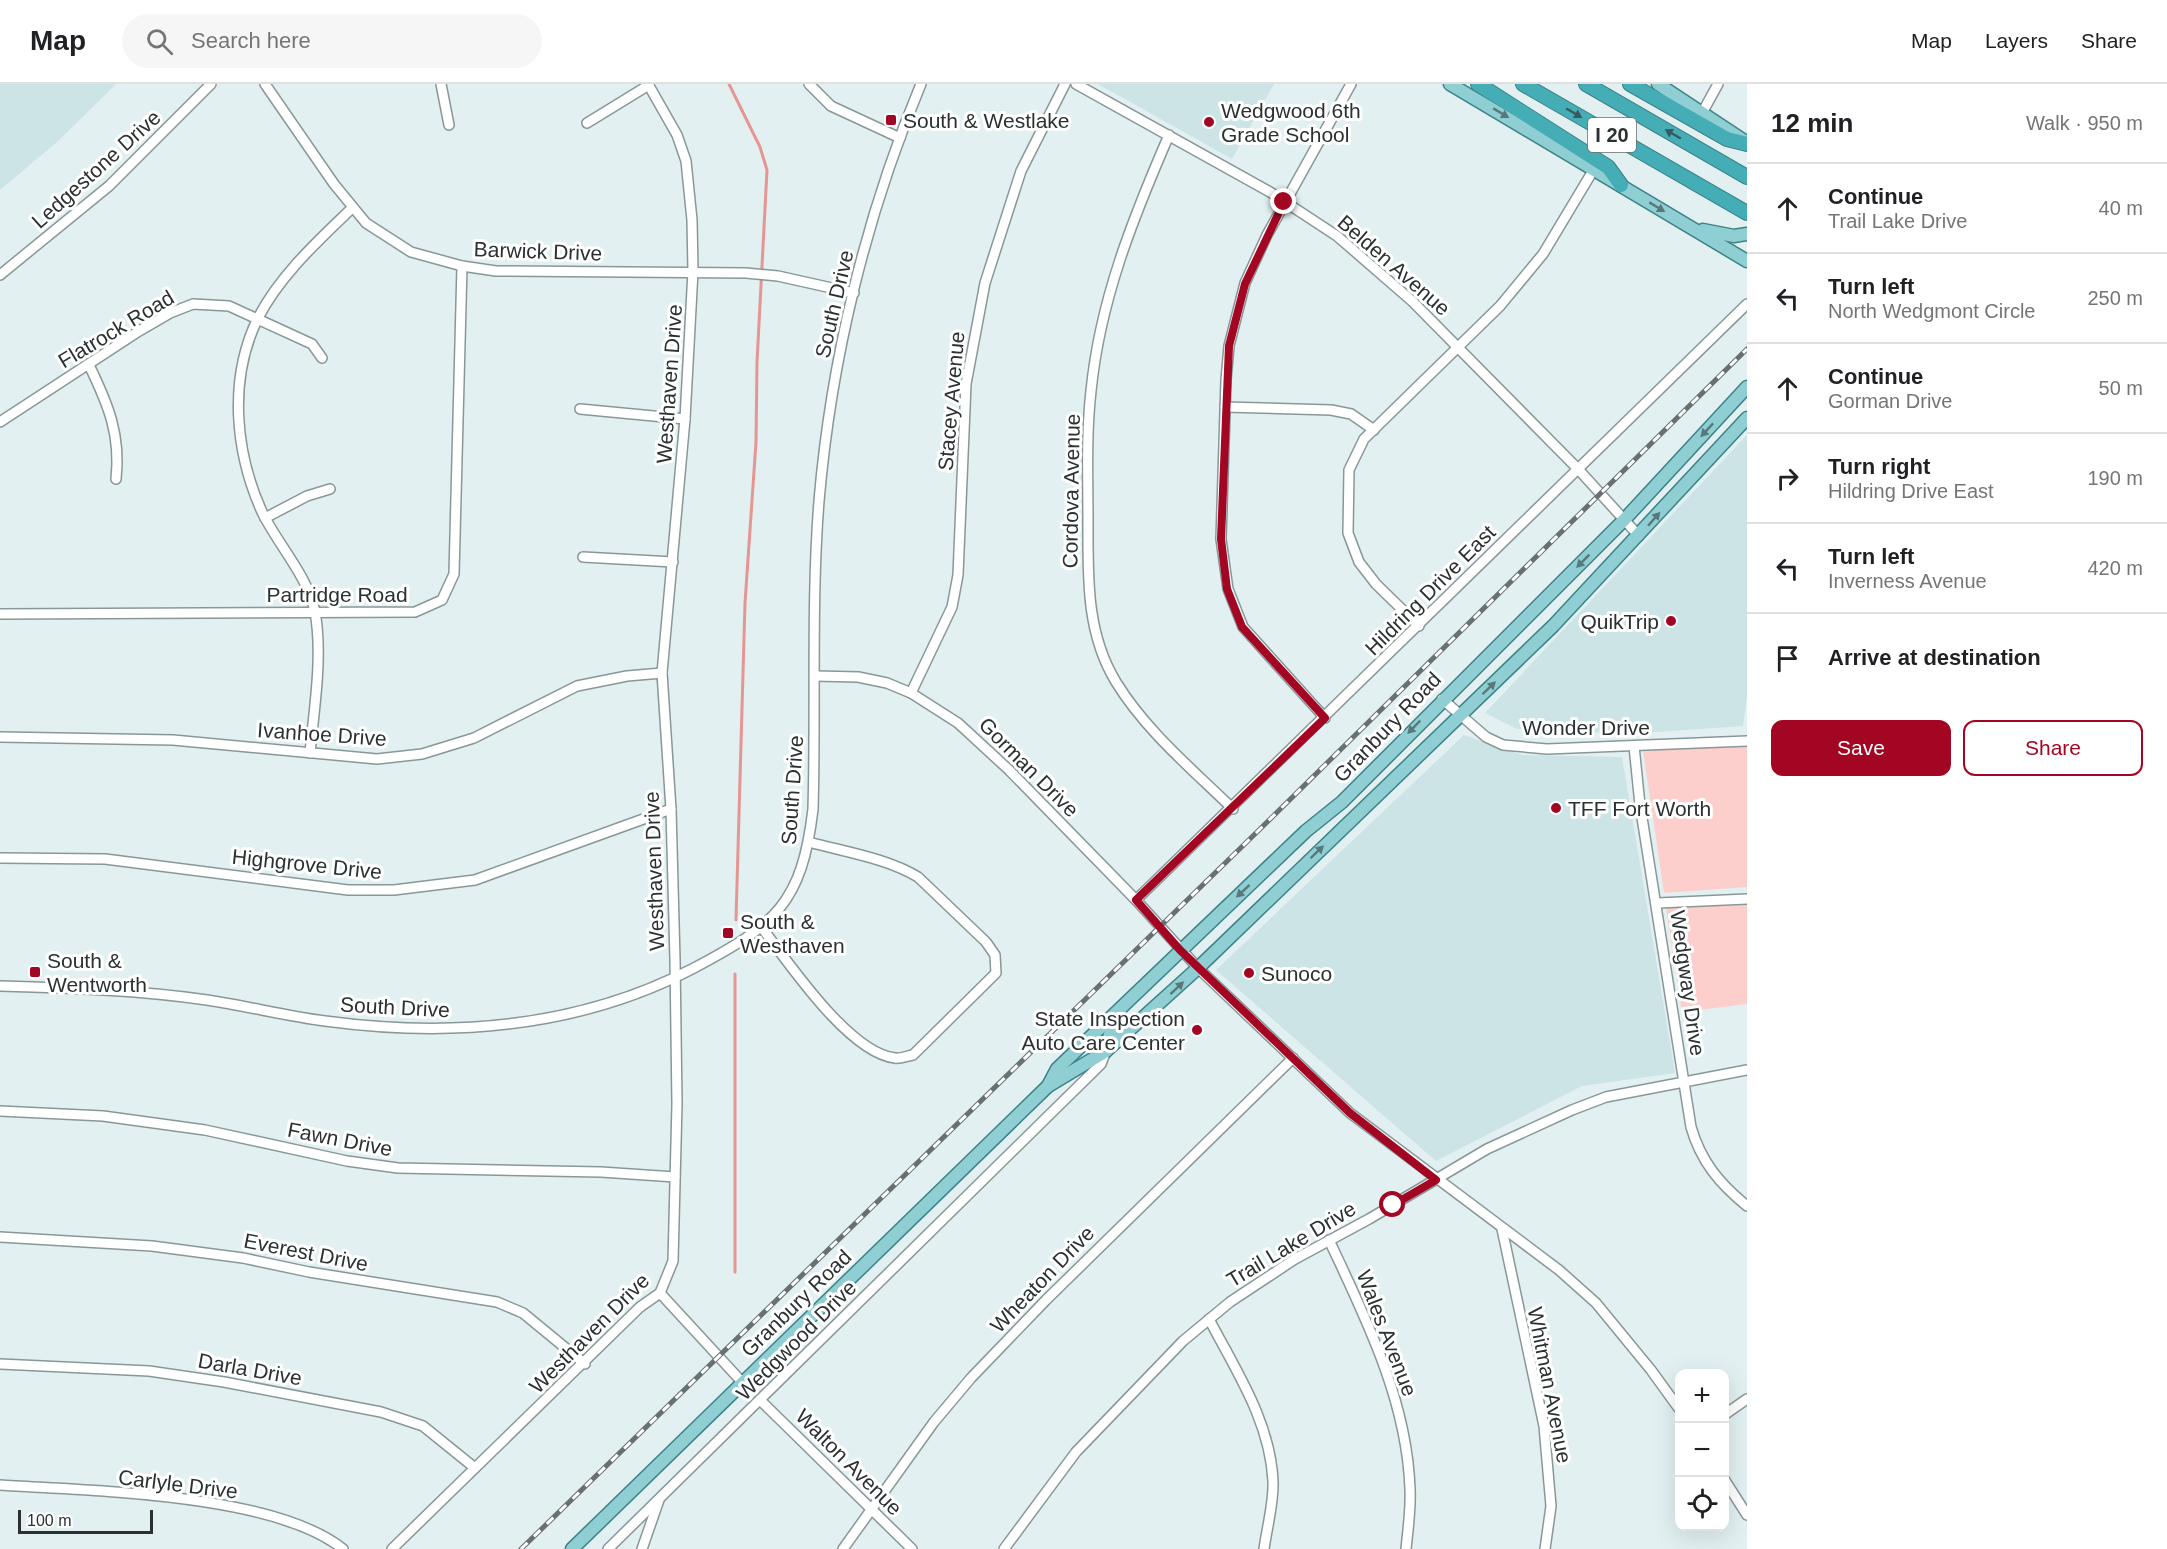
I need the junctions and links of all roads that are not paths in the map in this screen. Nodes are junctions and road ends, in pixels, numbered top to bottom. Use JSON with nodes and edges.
{"nodes":[{"id":1,"x":211,"y":84,"type":"edge"},
{"id":2,"x":265,"y":84,"type":"edge"},
{"id":3,"x":441,"y":84,"type":"edge"},
{"id":4,"x":649,"y":84,"type":"edge"},
{"id":5,"x":809,"y":84,"type":"edge"},
{"id":6,"x":921,"y":84,"type":"edge"},
{"id":7,"x":1065,"y":84,"type":"edge"},
{"id":8,"x":1076,"y":84,"type":"edge"},
{"id":9,"x":1351,"y":84,"type":"edge"},
{"id":10,"x":1450,"y":84,"type":"edge"},
{"id":11,"x":1478,"y":84,"type":"edge"},
{"id":12,"x":1523,"y":84,"type":"edge"},
{"id":13,"x":1586,"y":84,"type":"edge"},
{"id":14,"x":1630,"y":84,"type":"edge"},
{"id":15,"x":1658,"y":84,"type":"edge"},
{"id":16,"x":1718,"y":84,"type":"edge"},
{"id":17,"x":1702,"y":113,"type":"junction"},
{"id":18,"x":587,"y":123,"type":"dead end"},
{"id":19,"x":449,"y":125,"type":"dead end"},
{"id":20,"x":1169,"y":135,"type":"junction"},
{"id":21,"x":900,"y":138,"type":"junction"},
{"id":22,"x":1747,"y":143,"type":"edge"},
{"id":23,"x":1594,"y":169,"type":"junction"},
{"id":24,"x":1747,"y":177,"type":"edge"},
{"id":25,"x":1622,"y":185,"type":"junction"},
{"id":26,"x":1284,"y":202,"type":"junction"},
{"id":27,"x":352,"y":208,"type":"junction"},
{"id":28,"x":1747,"y":213,"type":"edge"},
{"id":29,"x":1694,"y":228,"type":"junction"},
{"id":30,"x":1747,"y":234,"type":"edge"},
{"id":31,"x":1747,"y":261,"type":"edge"},
{"id":32,"x":462,"y":266,"type":"junction"},
{"id":33,"x":693,"y":271,"type":"junction"},
{"id":34,"x":0,"y":275,"type":"edge"},
{"id":35,"x":854,"y":293,"type":"junction"},
{"id":36,"x":1747,"y":304,"type":"edge"},
{"id":37,"x":258,"y":319,"type":"junction"},
{"id":38,"x":1458,"y":347,"type":"junction"},
{"id":39,"x":322,"y":358,"type":"dead end"},
{"id":40,"x":89,"y":365,"type":"junction"},
{"id":41,"x":1747,"y":387,"type":"edge"},
{"id":42,"x":1225,"y":407,"type":"junction"},
{"id":43,"x":580,"y":409,"type":"dead end"},
{"id":44,"x":1747,"y":418,"type":"edge"},
{"id":45,"x":685,"y":419,"type":"junction"},
{"id":46,"x":0,"y":422,"type":"edge"},
{"id":47,"x":1374,"y":430,"type":"junction"},
{"id":48,"x":1578,"y":469,"type":"junction"},
{"id":49,"x":116,"y":479,"type":"dead end"},
{"id":50,"x":330,"y":489,"type":"dead end"},
{"id":51,"x":265,"y":518,"type":"junction"},
{"id":52,"x":1624,"y":520,"type":"junction"},
{"id":53,"x":1639,"y":536,"type":"junction"},
{"id":54,"x":583,"y":557,"type":"dead end"},
{"id":55,"x":673,"y":562,"type":"junction"},
{"id":56,"x":315,"y":613,"type":"junction"},
{"id":57,"x":0,"y":614,"type":"edge"},
{"id":58,"x":1419,"y":626,"type":"junction"},
{"id":59,"x":662,"y":673,"type":"junction"},
{"id":60,"x":815,"y":676,"type":"junction"},
{"id":61,"x":911,"y":693,"type":"junction"},
{"id":62,"x":1442,"y":699,"type":"junction"},
{"id":63,"x":1461,"y":715,"type":"junction"},
{"id":64,"x":1325,"y":718,"type":"junction"},
{"id":65,"x":0,"y":736,"type":"edge"},
{"id":66,"x":1747,"y":741,"type":"edge"},
{"id":67,"x":1634,"y":746,"type":"junction"},
{"id":68,"x":310,"y":753,"type":"junction"},
{"id":69,"x":671,"y":809,"type":"junction"},
{"id":70,"x":1233,"y":809,"type":"junction"},
{"id":71,"x":809,"y":842,"type":"junction"},
{"id":72,"x":0,"y":858,"type":"edge"},
{"id":73,"x":1747,"y":899,"type":"edge"},
{"id":74,"x":1136,"y":900,"type":"junction"},
{"id":75,"x":1658,"y":903,"type":"junction"},
{"id":76,"x":762,"y":928,"type":"junction"},
{"id":77,"x":1180,"y":950,"type":"junction"},
{"id":78,"x":1198,"y":968,"type":"junction"},
{"id":79,"x":675,"y":978,"type":"junction"},
{"id":80,"x":1149,"y":982,"type":"junction"},
{"id":81,"x":0,"y":986,"type":"edge"},
{"id":82,"x":1106,"y":1051,"type":"junction"},
{"id":83,"x":1293,"y":1058,"type":"junction"},
{"id":84,"x":1747,"y":1070,"type":"edge"},
{"id":85,"x":1684,"y":1080,"type":"junction"},
{"id":86,"x":1047,"y":1086,"type":"junction"},
{"id":87,"x":0,"y":1111,"type":"edge"},
{"id":88,"x":675,"y":1177,"type":"junction"},
{"id":89,"x":1436,"y":1180,"type":"junction"},
{"id":90,"x":1747,"y":1206,"type":"edge"},
{"id":91,"x":1502,"y":1229,"type":"junction"},
{"id":92,"x":0,"y":1237,"type":"edge"},
{"id":93,"x":1329,"y":1240,"type":"junction"},
{"id":94,"x":660,"y":1293,"type":"junction"},
{"id":95,"x":1209,"y":1320,"type":"junction"},
{"id":96,"x":0,"y":1364,"type":"edge"},
{"id":97,"x":585,"y":1364,"type":"junction"},
{"id":98,"x":742,"y":1382,"type":"junction"},
{"id":99,"x":1747,"y":1399,"type":"edge"},
{"id":100,"x":760,"y":1400,"type":"junction"},
{"id":101,"x":1675,"y":1403,"type":"edge"},
{"id":102,"x":1729,"y":1412,"type":"edge"},
{"id":103,"x":475,"y":1468,"type":"junction"},
{"id":104,"x":0,"y":1485,"type":"edge"},
{"id":105,"x":1729,"y":1486,"type":"edge"},
{"id":106,"x":660,"y":1498,"type":"junction"},
{"id":107,"x":871,"y":1509,"type":"junction"},
{"id":108,"x":1747,"y":1515,"type":"edge"},
{"id":109,"x":343,"y":1549,"type":"edge"},
{"id":110,"x":392,"y":1549,"type":"edge"},
{"id":111,"x":572,"y":1549,"type":"edge"},
{"id":112,"x":608,"y":1549,"type":"edge"},
{"id":113,"x":642,"y":1549,"type":"edge"},
{"id":114,"x":843,"y":1549,"type":"edge"},
{"id":115,"x":912,"y":1549,"type":"edge"},
{"id":116,"x":1004,"y":1549,"type":"edge"},
{"id":117,"x":1264,"y":1549,"type":"edge"},
{"id":118,"x":1406,"y":1549,"type":"edge"},
{"id":119,"x":1545,"y":1549,"type":"edge"}],
"edges":[{"from":1,"to":34,"type":"street","name":"Ledgestone Drive"},
{"from":2,"to":27,"type":"street","name":"Barwick Drive"},
{"from":3,"to":19,"type":"street"},
{"from":4,"to":18,"type":"street"},
{"from":4,"to":33,"type":"street","name":"Westhaven Drive"},
{"from":5,"to":21,"type":"street"},
{"from":6,"to":21,"type":"street","name":"South Drive"},
{"from":7,"to":61,"type":"street","name":"Stacey Avenue"},
{"from":8,"to":20,"type":"street","name":"Belden Avenue"},
{"from":9,"to":26,"type":"street"},
{"from":10,"to":23,"type":"main road","one_way":true},
{"from":11,"to":25,"type":"highway"},
{"from":12,"to":28,"type":"highway","number":"I 20","one_way":true},
{"from":24,"to":13,"type":"highway","number":"I 20","one_way":true},
{"from":14,"to":22,"type":"highway"},
{"from":15,"to":17,"type":"main road"},
{"from":16,"to":17,"type":"street"},
{"from":17,"to":22,"type":"main road"},
{"from":20,"to":26,"type":"street","name":"Belden Avenue"},
{"from":20,"to":70,"type":"street","name":"Cordova Avenue"},
{"from":21,"to":35,"type":"street","name":"South Drive"},
{"from":23,"to":25,"type":"main road"},
{"from":23,"to":38,"type":"street"},
{"from":25,"to":29,"type":"main road","one_way":true},
{"from":26,"to":38,"type":"street","name":"Belden Avenue"},
{"from":26,"to":42,"type":"street"},
{"from":27,"to":32,"type":"street","name":"Barwick Drive"},
{"from":27,"to":37,"type":"street"},
{"from":29,"to":30,"type":"main road"},
{"from":29,"to":31,"type":"main road"},
{"from":32,"to":33,"type":"street","name":"Barwick Drive"},
{"from":32,"to":56,"type":"street","name":"Partridge Road"},
{"from":33,"to":35,"type":"street","name":"Barwick Drive"},
{"from":33,"to":45,"type":"street","name":"Westhaven Drive"},
{"from":35,"to":60,"type":"street","name":"South Drive"},
{"from":36,"to":48,"type":"street","name":"Hildring Drive East"},
{"from":37,"to":39,"type":"street","name":"Flatrock Road"},
{"from":37,"to":40,"type":"street","name":"Flatrock Road"},
{"from":37,"to":51,"type":"street"},
{"from":38,"to":47,"type":"street"},
{"from":38,"to":48,"type":"street","name":"Belden Avenue"},
{"from":40,"to":46,"type":"street","name":"Flatrock Road"},
{"from":40,"to":49,"type":"street"},
{"from":41,"to":52,"type":"main road","name":"Granbury Road","one_way":true},
{"from":42,"to":47,"type":"street"},
{"from":42,"to":64,"type":"street"},
{"from":43,"to":45,"type":"street"},
{"from":53,"to":44,"type":"main road","name":"Granbury Road","one_way":true},
{"from":45,"to":55,"type":"street","name":"Westhaven Drive"},
{"from":47,"to":58,"type":"street"},
{"from":48,"to":52,"type":"street","name":"Belden Avenue"},
{"from":48,"to":58,"type":"street","name":"Hildring Drive East"},
{"from":50,"to":51,"type":"street"},
{"from":51,"to":56,"type":"street"},
{"from":52,"to":53,"type":"street","name":"Belden Avenue"},
{"from":52,"to":62,"type":"main road","name":"Granbury Road","one_way":true},
{"from":63,"to":53,"type":"main road","name":"Granbury Road","one_way":true},
{"from":54,"to":55,"type":"street"},
{"from":55,"to":59,"type":"street","name":"Westhaven Drive"},
{"from":56,"to":57,"type":"street","name":"Partridge Road"},
{"from":56,"to":68,"type":"street"},
{"from":58,"to":64,"type":"street","name":"Hildring Drive East"},
{"from":59,"to":68,"type":"street","name":"Ivanhoe Drive"},
{"from":59,"to":69,"type":"street","name":"Westhaven Drive"},
{"from":60,"to":61,"type":"street","name":"Gorman Drive"},
{"from":60,"to":71,"type":"street","name":"South Drive"},
{"from":61,"to":74,"type":"street","name":"Gorman Drive"},
{"from":62,"to":63,"type":"street","name":"Wonder Drive"},
{"from":62,"to":77,"type":"main road","name":"Granbury Road","one_way":true},
{"from":63,"to":67,"type":"street","name":"Wonder Drive"},
{"from":78,"to":63,"type":"main road","name":"Granbury Road","one_way":true},
{"from":64,"to":70,"type":"street","name":"Hildring Drive East"},
{"from":65,"to":68,"type":"street","name":"Ivanhoe Drive"},
{"from":66,"to":67,"type":"street","name":"Wonder Drive"},
{"from":67,"to":75,"type":"street","name":"Wedgway Drive"},
{"from":69,"to":72,"type":"street","name":"Highgrove Drive"},
{"from":69,"to":79,"type":"street","name":"Westhaven Drive"},
{"from":70,"to":74,"type":"street","name":"Hildring Drive East"},
{"from":71,"to":76,"type":"street","name":"South Drive"},
{"from":71,"to":76,"type":"street"},
{"from":73,"to":75,"type":"street"},
{"from":74,"to":77,"type":"street","name":"Gorman Drive"},
{"from":75,"to":85,"type":"street","name":"Wedgway Drive"},
{"from":76,"to":79,"type":"street","name":"South Drive"},
{"from":77,"to":78,"type":"street","name":"Gorman Drive"},
{"from":77,"to":80,"type":"main road","name":"Granbury Road"},
{"from":82,"to":78,"type":"main road","name":"Granbury Road","one_way":true},
{"from":78,"to":83,"type":"street","name":"Gorman Drive"},
{"from":79,"to":81,"type":"street","name":"South Drive"},
{"from":79,"to":88,"type":"street","name":"Westhaven Drive"},
{"from":80,"to":82,"type":"main road"},
{"from":80,"to":86,"type":"main road","name":"Granbury Road"},
{"from":82,"to":86,"type":"main road","name":"Granbury Road"},
{"from":82,"to":100,"type":"street","name":"Wedgwood Drive"},
{"from":83,"to":89,"type":"street","name":"Gorman Drive"},
{"from":83,"to":107,"type":"street","name":"Wheaton Drive"},
{"from":84,"to":85,"type":"street","name":"Trail Lake Drive"},
{"from":85,"to":89,"type":"street","name":"Trail Lake Drive"},
{"from":85,"to":90,"type":"street","name":"Wedgway Drive"},
{"from":86,"to":98,"type":"main road","name":"Granbury Road"},
{"from":87,"to":88,"type":"street","name":"Fawn Drive"},
{"from":88,"to":94,"type":"street","name":"Westhaven Drive"},
{"from":89,"to":91,"type":"street","name":"Gorman Drive"},
{"from":89,"to":93,"type":"street","name":"Trail Lake Drive"},
{"from":91,"to":101,"type":"street","name":"Gorman Drive"},
{"from":91,"to":119,"type":"street","name":"Whitman Avenue"},
{"from":92,"to":97,"type":"street","name":"Everest Drive"},
{"from":93,"to":95,"type":"street","name":"Trail Lake Drive"},
{"from":93,"to":118,"type":"street","name":"Wales Avenue"},
{"from":94,"to":97,"type":"street","name":"Westhaven Drive"},
{"from":94,"to":98,"type":"street"},
{"from":95,"to":116,"type":"street","name":"Trail Lake Drive"},
{"from":95,"to":117,"type":"street"},
{"from":96,"to":103,"type":"street","name":"Darla Drive"},
{"from":97,"to":103,"type":"street","name":"Westhaven Drive"},
{"from":98,"to":111,"type":"main road","name":"Granbury Road"},
{"from":99,"to":102,"type":"street"},
{"from":100,"to":106,"type":"street","name":"Wedgwood Drive"},
{"from":100,"to":107,"type":"street","name":"Walton Avenue"},
{"from":103,"to":110,"type":"street","name":"Westhaven Drive"},
{"from":104,"to":109,"type":"street","name":"Carlyle Drive"},
{"from":105,"to":108,"type":"street"},
{"from":106,"to":112,"type":"street","name":"Wedgwood Drive"},
{"from":106,"to":113,"type":"street"},
{"from":107,"to":114,"type":"street","name":"Wheaton Drive"},
{"from":107,"to":115,"type":"street","name":"Walton Avenue"}]}
